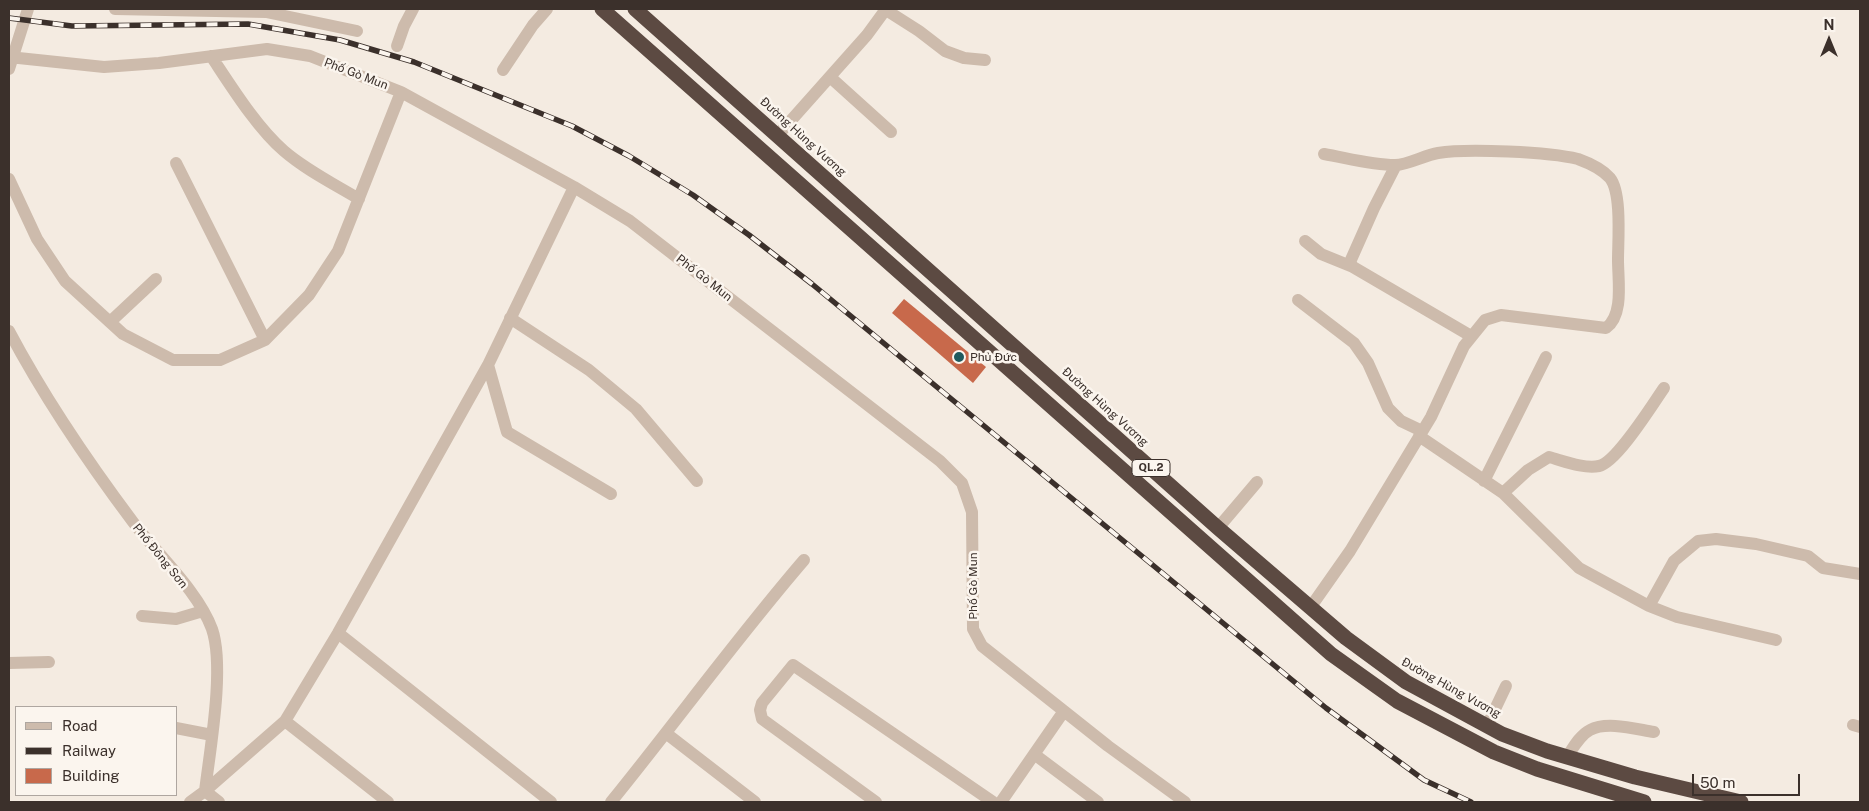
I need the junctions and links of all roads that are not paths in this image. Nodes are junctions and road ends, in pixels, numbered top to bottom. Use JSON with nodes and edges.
{"nodes":[{"id":1,"x":28,"y":9,"type":"edge"},
{"id":2,"x":115,"y":9,"type":"edge"},
{"id":3,"x":413,"y":9,"type":"edge"},
{"id":4,"x":547,"y":9,"type":"edge"},
{"id":5,"x":602,"y":9,"type":"edge"},
{"id":6,"x":635,"y":9,"type":"edge"},
{"id":7,"x":886,"y":9,"type":"edge"},
{"id":8,"x":266,"y":10,"type":"edge"},
{"id":9,"x":357,"y":31,"type":"dead end"},
{"id":10,"x":398,"y":46,"type":"dead end"},
{"id":11,"x":211,"y":56,"type":"junction"},
{"id":12,"x":985,"y":60,"type":"dead end"},
{"id":13,"x":10,"y":61,"type":"edge"},
{"id":14,"x":503,"y":70,"type":"dead end"},
{"id":15,"x":830,"y":77,"type":"junction"},
{"id":16,"x":401,"y":92,"type":"junction"},
{"id":17,"x":890,"y":132,"type":"dead end"},
{"id":18,"x":778,"y":135,"type":"junction"},
{"id":19,"x":1324,"y":154,"type":"dead end"},
{"id":20,"x":176,"y":163,"type":"dead end"},
{"id":21,"x":1396,"y":165,"type":"junction"},
{"id":22,"x":9,"y":178,"type":"edge"},
{"id":23,"x":574,"y":187,"type":"junction"},
{"id":24,"x":359,"y":199,"type":"junction"},
{"id":25,"x":1305,"y":241,"type":"dead end"},
{"id":26,"x":1353,"y":267,"type":"junction"},
{"id":27,"x":156,"y":279,"type":"dead end"},
{"id":28,"x":1298,"y":300,"type":"dead end"},
{"id":29,"x":510,"y":318,"type":"junction"},
{"id":30,"x":110,"y":322,"type":"junction"},
{"id":31,"x":9,"y":331,"type":"edge"},
{"id":32,"x":1471,"y":336,"type":"junction"},
{"id":33,"x":265,"y":340,"type":"junction"},
{"id":34,"x":1546,"y":357,"type":"dead end"},
{"id":35,"x":488,"y":365,"type":"junction"},
{"id":36,"x":1664,"y":388,"type":"dead end"},
{"id":37,"x":1421,"y":434,"type":"junction"},
{"id":38,"x":697,"y":481,"type":"dead end"},
{"id":39,"x":1484,"y":481,"type":"junction"},
{"id":40,"x":1257,"y":482,"type":"dead end"},
{"id":41,"x":1503,"y":493,"type":"junction"},
{"id":42,"x":611,"y":494,"type":"dead end"},
{"id":43,"x":1218,"y":528,"type":"junction"},
{"id":44,"x":804,"y":560,"type":"dead end"},
{"id":45,"x":1860,"y":574,"type":"edge"},
{"id":46,"x":1649,"y":606,"type":"junction"},
{"id":47,"x":1310,"y":608,"type":"junction"},
{"id":48,"x":203,"y":611,"type":"junction"},
{"id":49,"x":142,"y":616,"type":"dead end"},
{"id":50,"x":338,"y":633,"type":"junction"},
{"id":51,"x":1776,"y":640,"type":"dead end"},
{"id":52,"x":50,"y":662,"type":"dead end"},
{"id":53,"x":9,"y":663,"type":"edge"},
{"id":54,"x":1506,"y":686,"type":"dead end"},
{"id":55,"x":1064,"y":711,"type":"junction"},
{"id":56,"x":285,"y":721,"type":"junction"},
{"id":57,"x":1487,"y":726,"type":"junction"},
{"id":58,"x":178,"y":728,"type":"edge"},
{"id":59,"x":1654,"y":732,"type":"dead end"},
{"id":60,"x":667,"y":734,"type":"junction"},
{"id":61,"x":212,"y":735,"type":"junction"},
{"id":62,"x":1034,"y":754,"type":"junction"},
{"id":63,"x":1567,"y":757,"type":"junction"},
{"id":64,"x":204,"y":791,"type":"junction"},
{"id":65,"x":190,"y":802,"type":"edge"},
{"id":66,"x":219,"y":802,"type":"edge"},
{"id":67,"x":388,"y":802,"type":"edge"},
{"id":68,"x":551,"y":802,"type":"edge"},
{"id":69,"x":611,"y":802,"type":"edge"},
{"id":70,"x":753,"y":802,"type":"edge"},
{"id":71,"x":876,"y":802,"type":"edge"},
{"id":72,"x":993,"y":802,"type":"edge"},
{"id":73,"x":1001,"y":802,"type":"edge"},
{"id":74,"x":1098,"y":802,"type":"edge"},
{"id":75,"x":1184,"y":802,"type":"edge"},
{"id":76,"x":1644,"y":802,"type":"edge"},
{"id":77,"x":1741,"y":802,"type":"edge"}],
"edges":[{"from":1,"to":13,"type":"street"},
{"from":2,"to":8,"type":"street"},
{"from":3,"to":10,"type":"street"},
{"from":4,"to":14,"type":"street"},
{"from":5,"to":76,"type":"highway","number":"QL.2"},
{"from":6,"to":18,"type":"highway","name":"Đường Hùng Vương","number":"QL.2"},
{"from":7,"to":12,"type":"street"},
{"from":7,"to":15,"type":"street"},
{"from":8,"to":9,"type":"street"},
{"from":11,"to":13,"type":"street","name":"Phố Gò Mun"},
{"from":11,"to":16,"type":"street","name":"Phố Gò Mun"},
{"from":11,"to":24,"type":"street"},
{"from":15,"to":17,"type":"street"},
{"from":15,"to":18,"type":"street"},
{"from":16,"to":23,"type":"street","name":"Phố Gò Mun"},
{"from":16,"to":24,"type":"street"},
{"from":18,"to":43,"type":"highway","name":"Đường Hùng Vương","number":"QL.2"},
{"from":19,"to":21,"type":"street"},
{"from":20,"to":33,"type":"street"},
{"from":21,"to":26,"type":"street"},
{"from":21,"to":32,"type":"street"},
{"from":22,"to":30,"type":"street"},
{"from":23,"to":29,"type":"street"},
{"from":23,"to":55,"type":"street","name":"Phố Gò Mun"},
{"from":24,"to":33,"type":"street"},
{"from":25,"to":26,"type":"street"},
{"from":26,"to":32,"type":"street"},
{"from":27,"to":30,"type":"street"},
{"from":28,"to":37,"type":"street"},
{"from":29,"to":35,"type":"street"},
{"from":29,"to":38,"type":"street"},
{"from":30,"to":33,"type":"street"},
{"from":31,"to":48,"type":"street","name":"Phố Đông Sơn"},
{"from":32,"to":37,"type":"street"},
{"from":34,"to":39,"type":"street"},
{"from":35,"to":42,"type":"street"},
{"from":35,"to":50,"type":"street"},
{"from":36,"to":41,"type":"street"},
{"from":37,"to":39,"type":"street"},
{"from":37,"to":47,"type":"street"},
{"from":39,"to":41,"type":"street"},
{"from":40,"to":43,"type":"street"},
{"from":41,"to":46,"type":"street"},
{"from":43,"to":47,"type":"highway","name":"Đường Hùng Vương","number":"QL.2"},
{"from":44,"to":60,"type":"street"},
{"from":45,"to":46,"type":"street"},
{"from":46,"to":51,"type":"street"},
{"from":47,"to":57,"type":"highway","name":"Đường Hùng Vương","number":"QL.2"},
{"from":48,"to":49,"type":"street"},
{"from":48,"to":61,"type":"street","name":"Phố Đông Sơn"},
{"from":50,"to":56,"type":"street"},
{"from":50,"to":68,"type":"street"},
{"from":52,"to":53,"type":"street"},
{"from":54,"to":57,"type":"street"},
{"from":55,"to":62,"type":"street"},
{"from":55,"to":75,"type":"street","name":"Phố Gò Mun"},
{"from":56,"to":64,"type":"street"},
{"from":56,"to":67,"type":"street"},
{"from":57,"to":63,"type":"highway","name":"Đường Hùng Vương","number":"QL.2"},
{"from":58,"to":61,"type":"street"},
{"from":59,"to":63,"type":"street"},
{"from":60,"to":69,"type":"street"},
{"from":60,"to":70,"type":"street"},
{"from":61,"to":64,"type":"street","name":"Phố Đông Sơn"},
{"from":62,"to":73,"type":"street"},
{"from":62,"to":74,"type":"street"},
{"from":63,"to":77,"type":"highway","name":"Đường Hùng Vương","number":"QL.2"},
{"from":64,"to":65,"type":"street"},
{"from":64,"to":66,"type":"street"},
{"from":71,"to":72,"type":"street"}]}
